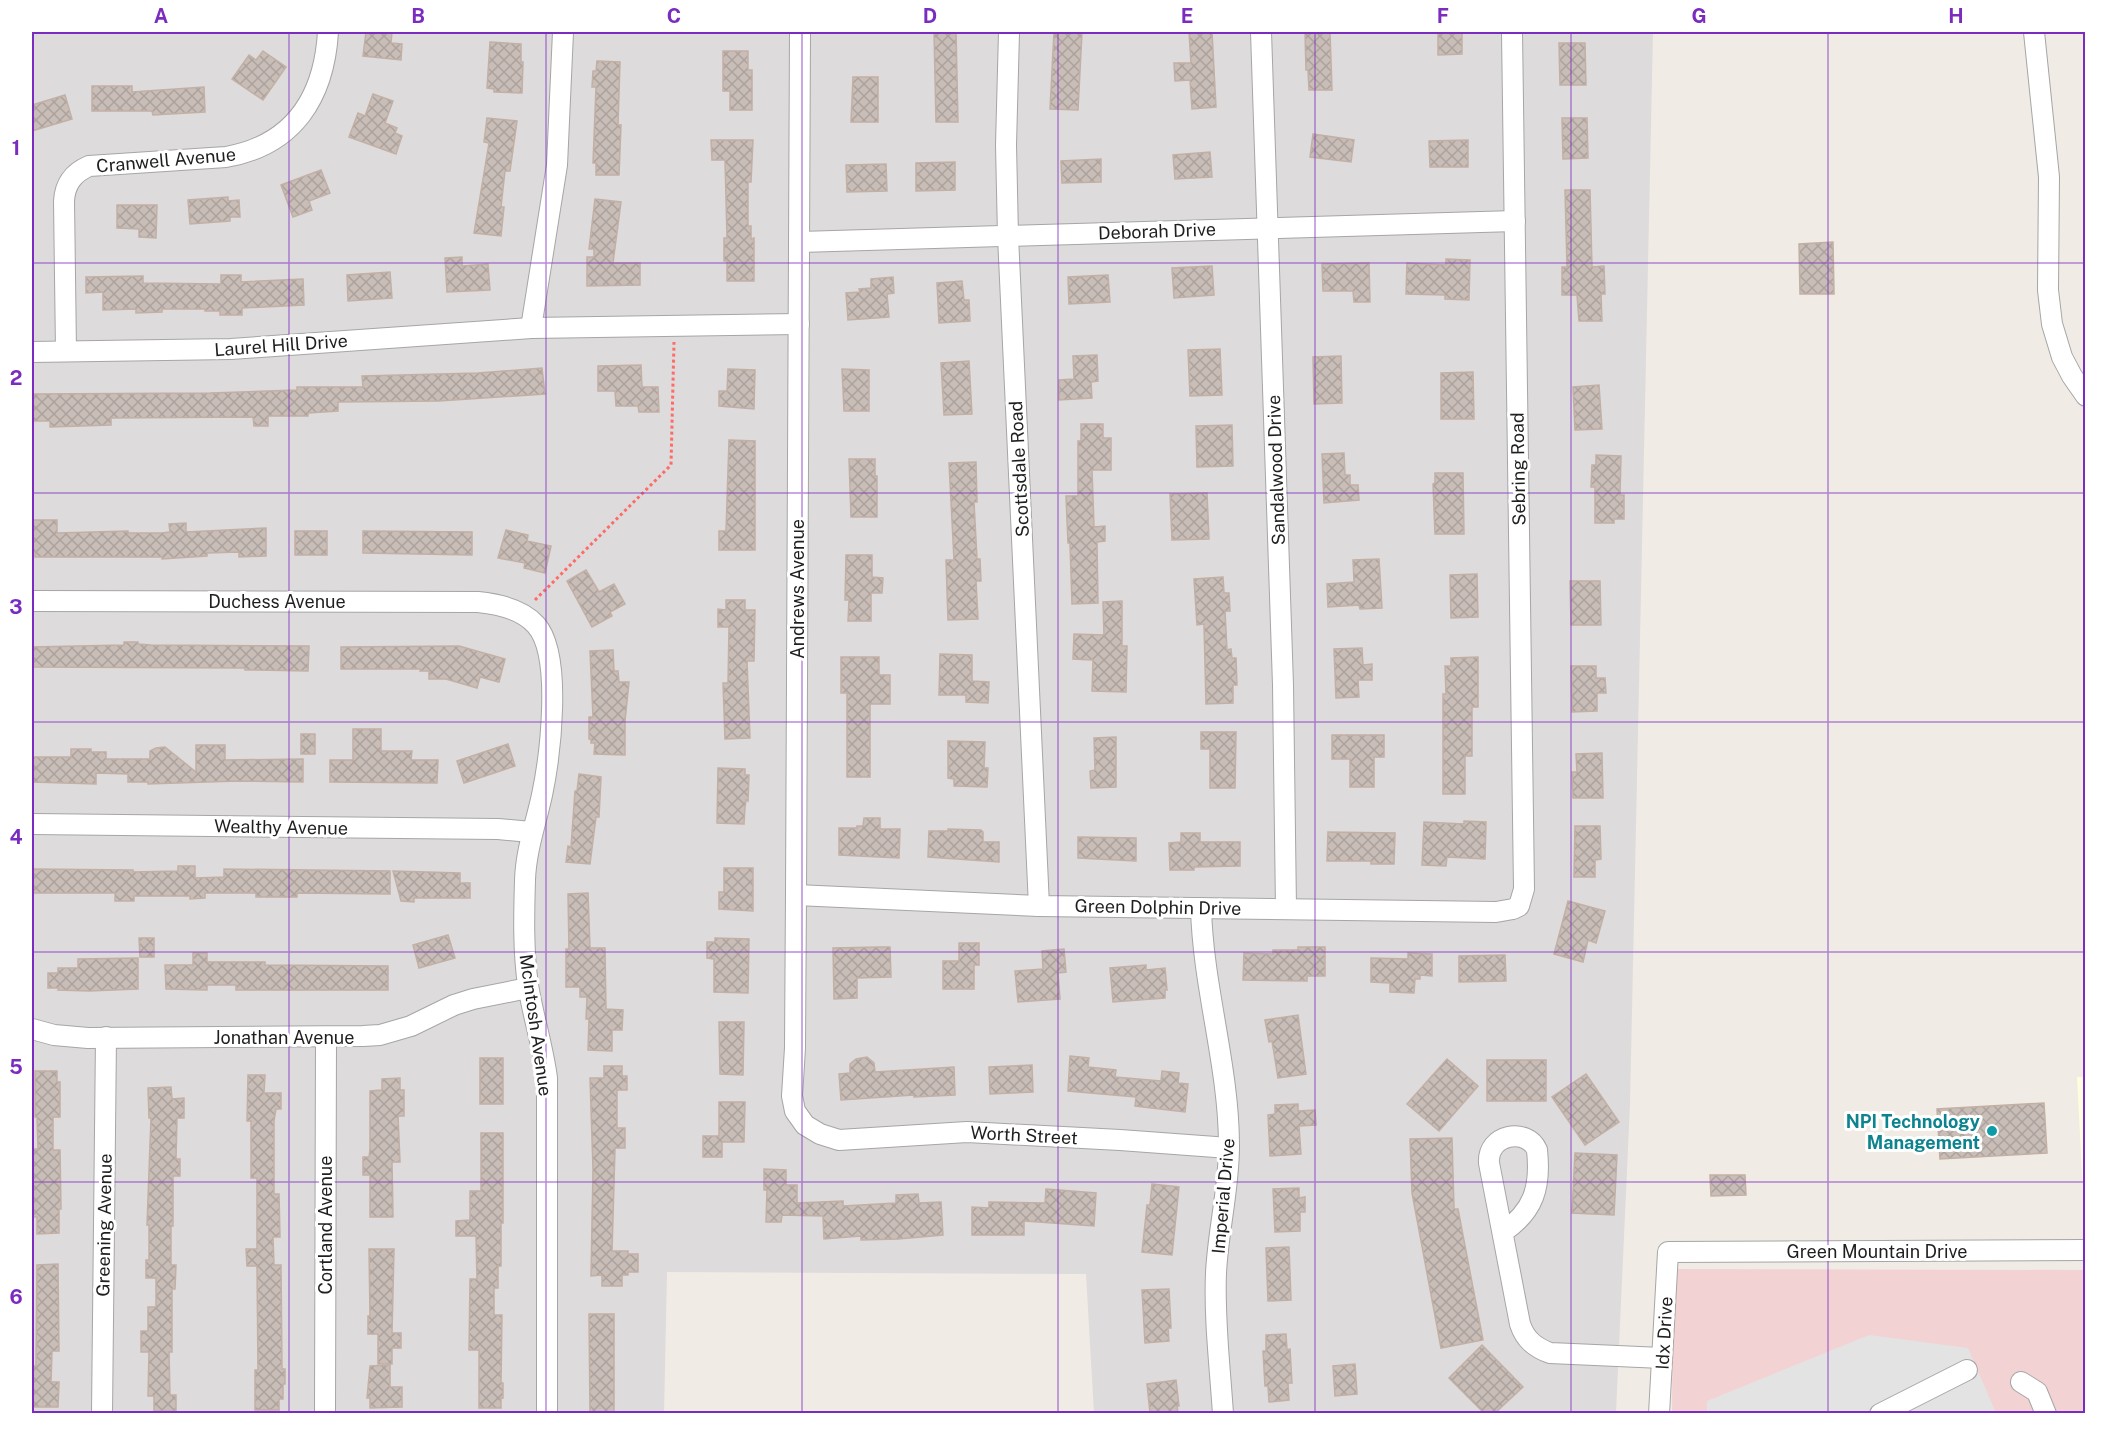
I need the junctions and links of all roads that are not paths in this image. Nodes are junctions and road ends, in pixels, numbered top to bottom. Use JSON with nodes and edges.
{"nodes":[{"id":1,"x":328,"y":32,"type":"edge"},
{"id":2,"x":563,"y":32,"type":"edge"},
{"id":3,"x":800,"y":32,"type":"edge"},
{"id":4,"x":1009,"y":32,"type":"edge"},
{"id":5,"x":1261,"y":32,"type":"edge"},
{"id":6,"x":1512,"y":32,"type":"edge"},
{"id":7,"x":2034,"y":32,"type":"edge"},
{"id":8,"x":1515,"y":221,"type":"junction"},
{"id":9,"x":1266,"y":227,"type":"junction"},
{"id":10,"x":1008,"y":236,"type":"junction"},
{"id":11,"x":800,"y":242,"type":"junction"},
{"id":12,"x":799,"y":324,"type":"junction"},
{"id":13,"x":531,"y":328,"type":"junction"},
{"id":14,"x":66,"y":351,"type":"junction"},
{"id":15,"x":32,"y":352,"type":"edge"},
{"id":16,"x":2085,"y":396,"type":"edge"},
{"id":17,"x":32,"y":601,"type":"edge"},
{"id":18,"x":521,"y":614,"type":"joint"},
{"id":19,"x":32,"y":824,"type":"edge"},
{"id":20,"x":531,"y":832,"type":"junction"},
{"id":21,"x":796,"y":895,"type":"junction"},
{"id":22,"x":1039,"y":906,"type":"junction"},
{"id":23,"x":1519,"y":906,"type":"joint"},
{"id":24,"x":1201,"y":908,"type":"junction"},
{"id":25,"x":1286,"y":909,"type":"junction"},
{"id":26,"x":528,"y":988,"type":"junction"},
{"id":27,"x":32,"y":1029,"type":"edge"},
{"id":28,"x":106,"y":1037,"type":"junction"},
{"id":29,"x":326,"y":1037,"type":"junction"},
{"id":30,"x":820,"y":1134,"type":"joint"},
{"id":31,"x":1229,"y":1148,"type":"junction"},
{"id":32,"x":1503,"y":1232,"type":"dead end"},
{"id":33,"x":2085,"y":1250,"type":"edge"},
{"id":34,"x":1668,"y":1252,"type":"joint"},
{"id":35,"x":1662,"y":1358,"type":"junction"},
{"id":36,"x":1967,"y":1370,"type":"dead end"},
{"id":37,"x":2021,"y":1382,"type":"dead end"},
{"id":38,"x":102,"y":1413,"type":"edge"},
{"id":39,"x":325,"y":1413,"type":"edge"},
{"id":40,"x":547,"y":1413,"type":"edge"},
{"id":41,"x":1223,"y":1413,"type":"edge"},
{"id":42,"x":1659,"y":1413,"type":"edge"},
{"id":43,"x":1880,"y":1413,"type":"edge"},
{"id":44,"x":2046,"y":1413,"type":"edge"}],
"edges":[{"from":1,"to":14,"type":"street","name":"Cranwell Avenue"},
{"from":2,"to":13,"type":"street"},
{"from":3,"to":11,"type":"street","name":"Andrews Avenue"},
{"from":4,"to":10,"type":"street","name":"Scottsdale Road"},
{"from":5,"to":9,"type":"street","name":"Sandalwood Drive"},
{"from":6,"to":8,"type":"street","name":"Sebring Road"},
{"from":7,"to":16,"type":"street"},
{"from":8,"to":9,"type":"street","name":"Deborah Drive"},
{"from":8,"to":23,"type":"street","name":"Sebring Road"},
{"from":9,"to":10,"type":"street","name":"Deborah Drive"},
{"from":9,"to":25,"type":"street","name":"Sandalwood Drive"},
{"from":10,"to":11,"type":"street","name":"Deborah Drive"},
{"from":10,"to":22,"type":"street","name":"Scottsdale Road"},
{"from":11,"to":12,"type":"street","name":"Andrews Avenue"},
{"from":12,"to":13,"type":"street","name":"Laurel Hill Drive"},
{"from":12,"to":21,"type":"street","name":"Andrews Avenue"},
{"from":13,"to":14,"type":"street","name":"Laurel Hill Drive"},
{"from":14,"to":15,"type":"street","name":"Laurel Hill Drive"},
{"from":17,"to":18,"type":"street","name":"Duchess Avenue"},
{"from":18,"to":20,"type":"street","name":"McIntosh Avenue"},
{"from":19,"to":20,"type":"street","name":"Wealthy Avenue"},
{"from":20,"to":26,"type":"street","name":"McIntosh Avenue"},
{"from":21,"to":22,"type":"street","name":"Green Dolphin Drive"},
{"from":21,"to":30,"type":"street","name":"Andrews Avenue"},
{"from":22,"to":24,"type":"street","name":"Green Dolphin Drive"},
{"from":23,"to":25,"type":"street","name":"Green Dolphin Drive"},
{"from":24,"to":25,"type":"street","name":"Green Dolphin Drive"},
{"from":24,"to":31,"type":"street","name":"Imperial Drive"},
{"from":26,"to":29,"type":"street","name":"Jonathan Avenue"},
{"from":26,"to":40,"type":"street","name":"McIntosh Avenue"},
{"from":27,"to":28,"type":"street","name":"Jonathan Avenue"},
{"from":28,"to":29,"type":"street","name":"Jonathan Avenue"},
{"from":28,"to":38,"type":"street","name":"Greening Avenue"},
{"from":29,"to":39,"type":"street","name":"Cortland Avenue"},
{"from":30,"to":31,"type":"street","name":"Worth Street"},
{"from":31,"to":41,"type":"street","name":"Imperial Drive"},
{"from":32,"to":35,"type":"street"},
{"from":33,"to":34,"type":"street","name":"Green Mountain Drive"},
{"from":34,"to":35,"type":"street","name":"Idx Drive"},
{"from":35,"to":42,"type":"street","name":"Idx Drive"},
{"from":36,"to":43,"type":"street"},
{"from":37,"to":44,"type":"street"}]}
